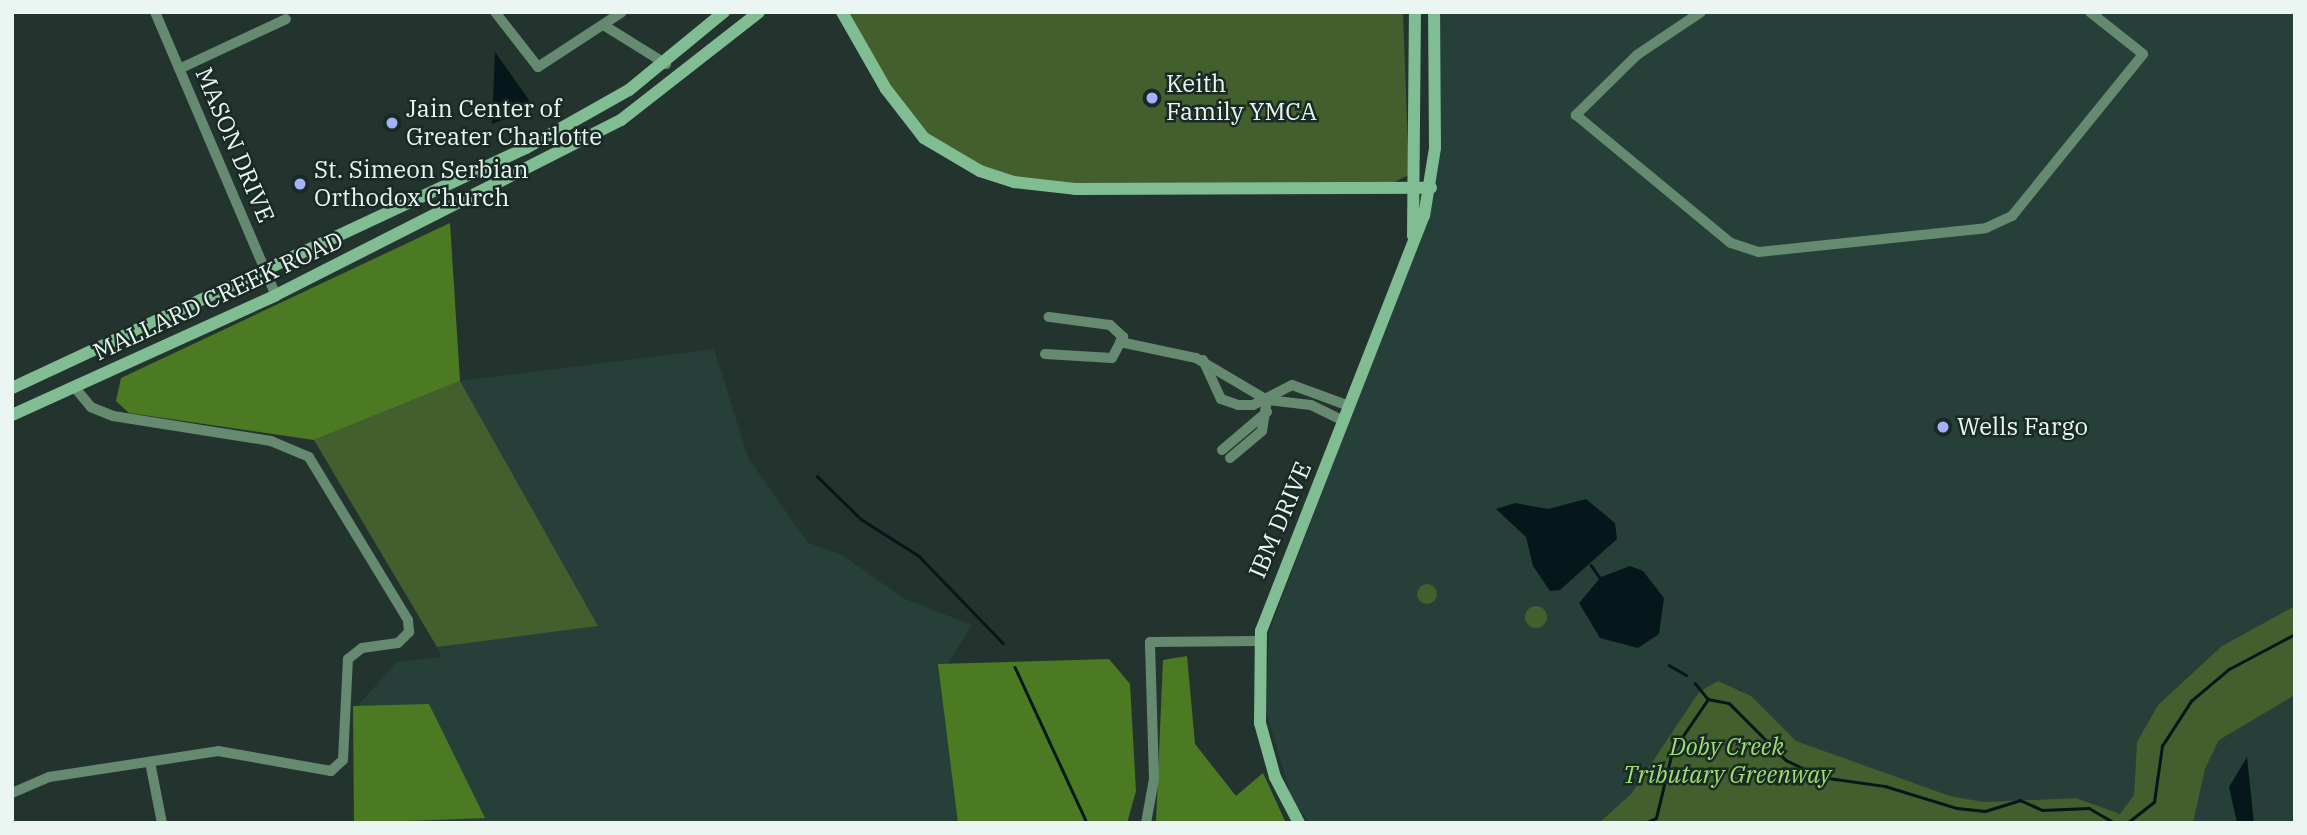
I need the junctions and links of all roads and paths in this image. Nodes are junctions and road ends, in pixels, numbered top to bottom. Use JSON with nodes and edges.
{"nodes":[{"id":1,"x":155,"y":12,"type":"edge"},
{"id":2,"x":495,"y":12,"type":"edge"},
{"id":3,"x":622,"y":12,"type":"edge"},
{"id":4,"x":724,"y":12,"type":"edge"},
{"id":5,"x":759,"y":12,"type":"edge"},
{"id":6,"x":842,"y":12,"type":"edge"},
{"id":7,"x":1415,"y":12,"type":"edge"},
{"id":8,"x":1434,"y":12,"type":"edge"},
{"id":9,"x":1701,"y":12,"type":"edge"},
{"id":10,"x":2090,"y":12,"type":"edge"},
{"id":11,"x":286,"y":19,"type":"dead end"},
{"id":12,"x":605,"y":26,"type":"junction"},
{"id":13,"x":666,"y":64,"type":"junction"},
{"id":14,"x":179,"y":69,"type":"junction"},
{"id":15,"x":1414,"y":186,"type":"junction"},
{"id":16,"x":1431,"y":188,"type":"junction"},
{"id":17,"x":1413,"y":240,"type":"junction"},
{"id":18,"x":265,"y":270,"type":"junction"},
{"id":19,"x":276,"y":295,"type":"junction"},
{"id":20,"x":1049,"y":317,"type":"dead end"},
{"id":21,"x":1121,"y":342,"type":"junction"},
{"id":22,"x":1045,"y":354,"type":"dead end"},
{"id":23,"x":1202,"y":360,"type":"junction"},
{"id":24,"x":74,"y":387,"type":"junction"},
{"id":25,"x":12,"y":388,"type":"edge"},
{"id":26,"x":1267,"y":400,"type":"junction"},
{"id":27,"x":1349,"y":406,"type":"junction"},
{"id":28,"x":1267,"y":412,"type":"junction"},
{"id":29,"x":12,"y":415,"type":"edge"},
{"id":30,"x":1344,"y":421,"type":"junction"},
{"id":31,"x":1242,"y":432,"type":"junction"},
{"id":32,"x":1246,"y":443,"type":"junction"},
{"id":33,"x":1222,"y":450,"type":"dead end"},
{"id":34,"x":1230,"y":458,"type":"dead end"},
{"id":35,"x":1259,"y":641,"type":"junction"},
{"id":36,"x":150,"y":762,"type":"junction"},
{"id":37,"x":12,"y":793,"type":"edge"},
{"id":38,"x":162,"y":823,"type":"edge"},
{"id":39,"x":1146,"y":823,"type":"edge"},
{"id":40,"x":1299,"y":823,"type":"edge"}],
"edges":[{"from":1,"to":14,"type":"street","name":"MASON DRIVE"},
{"from":2,"to":12,"type":"street"},
{"from":3,"to":12,"type":"street"},
{"from":4,"to":13,"type":"street","name":"MALLARD CREEK ROAD"},
{"from":5,"to":19,"type":"street","name":"MALLARD CREEK ROAD"},
{"from":6,"to":15,"type":"street"},
{"from":7,"to":15,"type":"street","name":"IBM DRIVE"},
{"from":8,"to":16,"type":"street","name":"IBM DRIVE"},
{"from":9,"to":10,"type":"street"},
{"from":11,"to":14,"type":"street"},
{"from":12,"to":13,"type":"street"},
{"from":13,"to":18,"type":"street","name":"MALLARD CREEK ROAD"},
{"from":14,"to":18,"type":"street","name":"MASON DRIVE"},
{"from":15,"to":16,"type":"street"},
{"from":15,"to":17,"type":"street","name":"IBM DRIVE"},
{"from":16,"to":17,"type":"street","name":"IBM DRIVE"},
{"from":17,"to":27,"type":"street","name":"IBM DRIVE"},
{"from":18,"to":19,"type":"street","name":"MASON DRIVE"},
{"from":18,"to":25,"type":"street","name":"MALLARD CREEK ROAD"},
{"from":19,"to":24,"type":"street","name":"MALLARD CREEK ROAD"},
{"from":20,"to":21,"type":"street"},
{"from":21,"to":22,"type":"street"},
{"from":21,"to":23,"type":"street"},
{"from":23,"to":26,"type":"street"},
{"from":23,"to":26,"type":"street"},
{"from":24,"to":29,"type":"street","name":"MALLARD CREEK ROAD"},
{"from":24,"to":36,"type":"street"},
{"from":26,"to":27,"type":"street"},
{"from":26,"to":28,"type":"street"},
{"from":26,"to":30,"type":"street"},
{"from":27,"to":30,"type":"street","name":"IBM DRIVE"},
{"from":28,"to":31,"type":"street"},
{"from":28,"to":32,"type":"street"},
{"from":30,"to":35,"type":"street","name":"IBM DRIVE"},
{"from":31,"to":32,"type":"street"},
{"from":31,"to":33,"type":"street"},
{"from":32,"to":34,"type":"street"},
{"from":35,"to":39,"type":"street"},
{"from":35,"to":40,"type":"street","name":"IBM DRIVE"},
{"from":36,"to":37,"type":"street"},
{"from":36,"to":38,"type":"street"}]}
